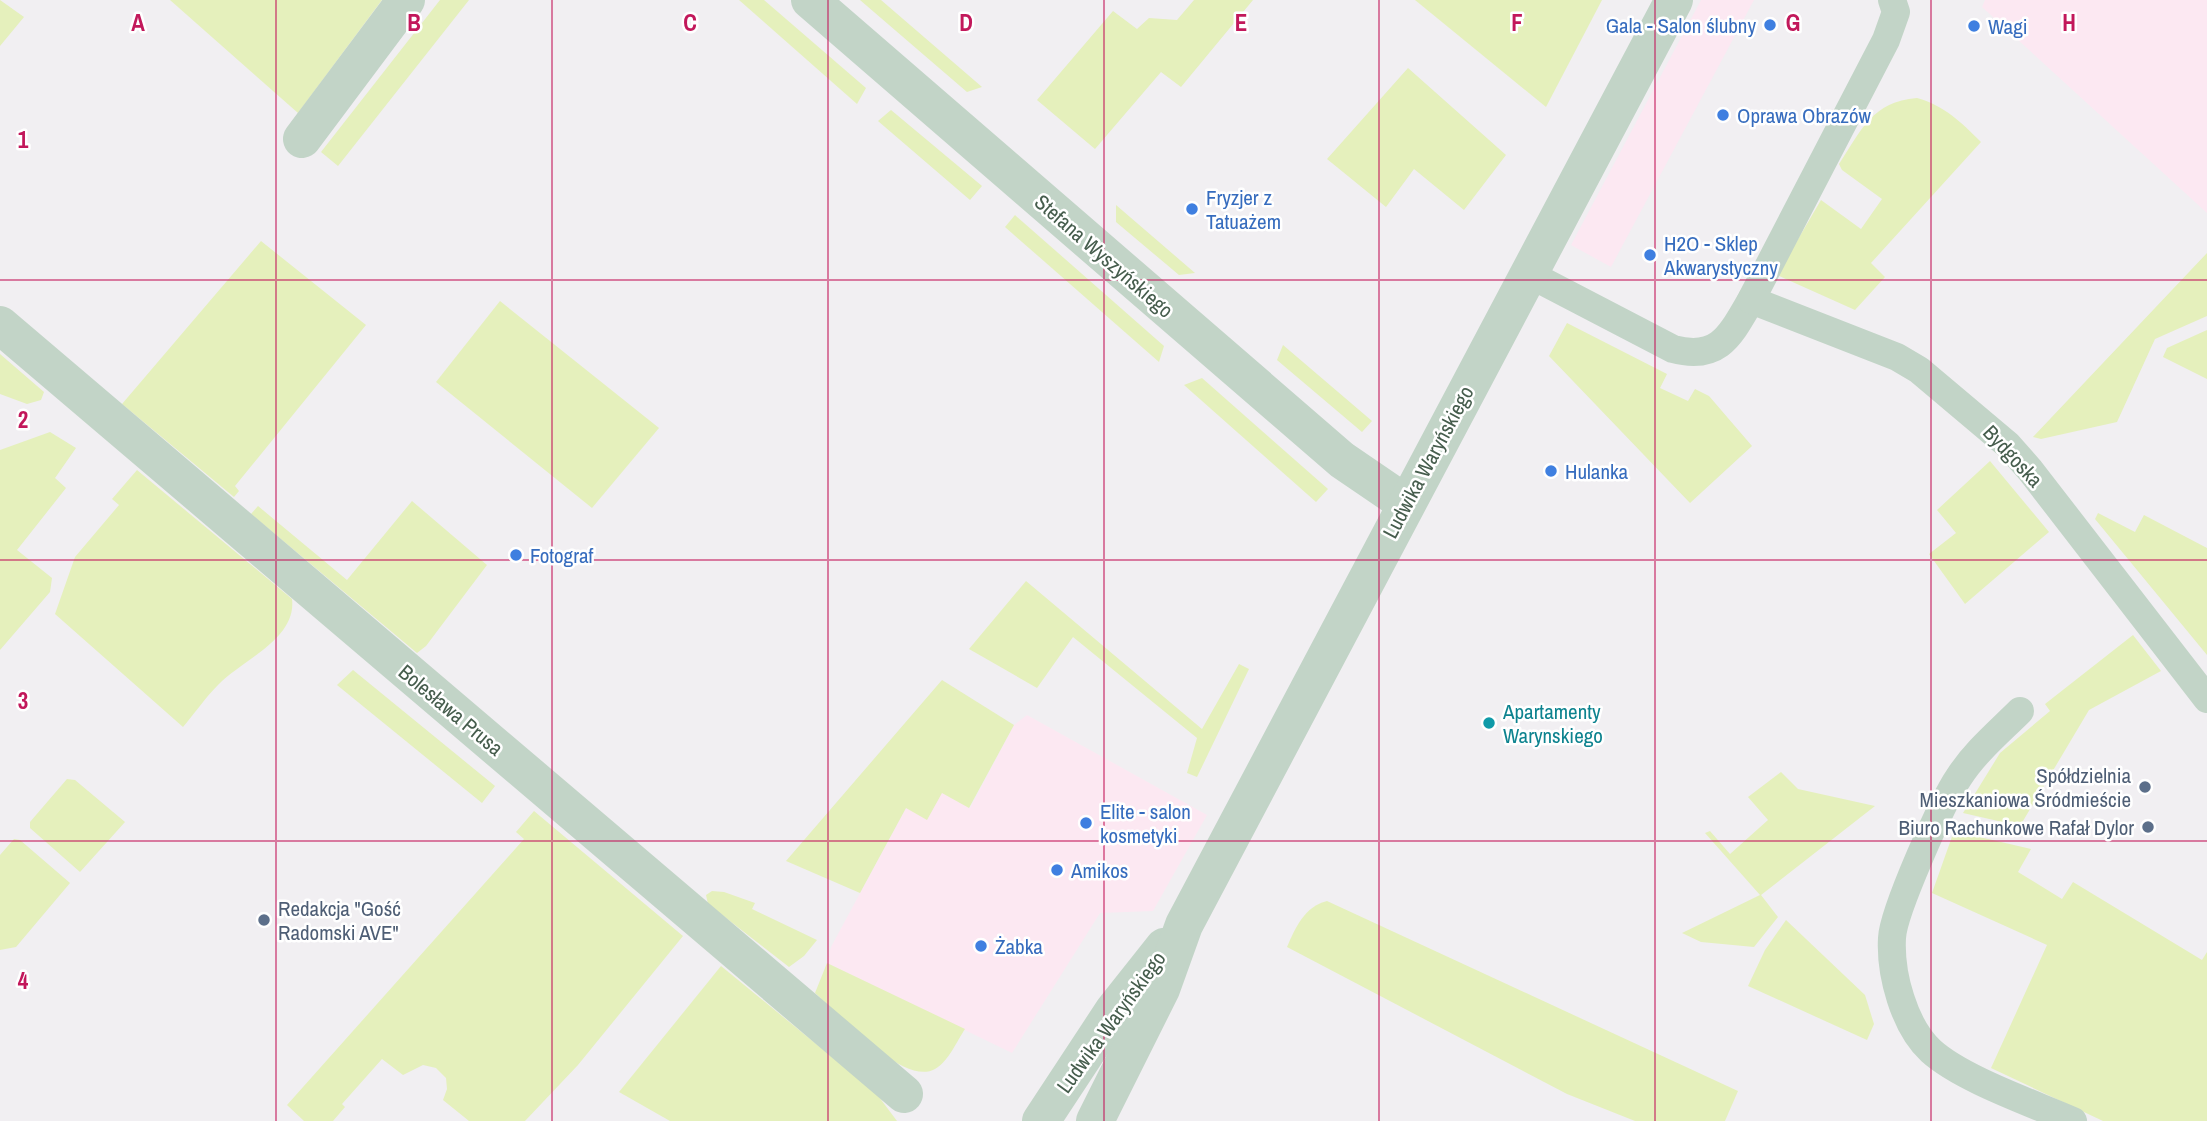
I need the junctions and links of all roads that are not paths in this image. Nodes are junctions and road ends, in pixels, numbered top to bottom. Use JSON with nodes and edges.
{"nodes":[{"id":1,"x":406,"y":0,"type":"edge"},
{"id":2,"x":810,"y":0,"type":"edge"},
{"id":3,"x":1674,"y":0,"type":"edge"},
{"id":4,"x":1892,"y":0,"type":"edge"},
{"id":5,"x":302,"y":139,"type":"dead end"},
{"id":6,"x":1529,"y":274,"type":"junction"},
{"id":7,"x":1751,"y":300,"type":"junction"},
{"id":8,"x":0,"y":325,"type":"edge"},
{"id":9,"x":1405,"y":503,"type":"junction"},
{"id":10,"x":2207,"y":699,"type":"edge"},
{"id":11,"x":2020,"y":711,"type":"dead end"},
{"id":12,"x":1184,"y":925,"type":"junction"},
{"id":13,"x":904,"y":1094,"type":"dead end"},
{"id":14,"x":1041,"y":1121,"type":"edge"},
{"id":15,"x":1095,"y":1121,"type":"edge"},
{"id":16,"x":2073,"y":1121,"type":"edge"}],
"edges":[{"from":1,"to":5,"type":"street"},
{"from":2,"to":9,"type":"street","name":"Stefana Wyszyńskiego"},
{"from":3,"to":6,"type":"street","name":"Ludwika Waryńskiego"},
{"from":4,"to":7,"type":"lane"},
{"from":6,"to":7,"type":"lane"},
{"from":6,"to":9,"type":"street","name":"Ludwika Waryńskiego"},
{"from":7,"to":10,"type":"lane","name":"Bydgoska"},
{"from":8,"to":13,"type":"street","name":"Bolesława Prusa"},
{"from":9,"to":12,"type":"street","name":"Ludwika Waryńskiego"},
{"from":11,"to":16,"type":"lane"},
{"from":12,"to":14,"type":"street","name":"Ludwika Waryńskiego"},
{"from":12,"to":15,"type":"street","name":"Ludwika Waryńskiego"}]}
